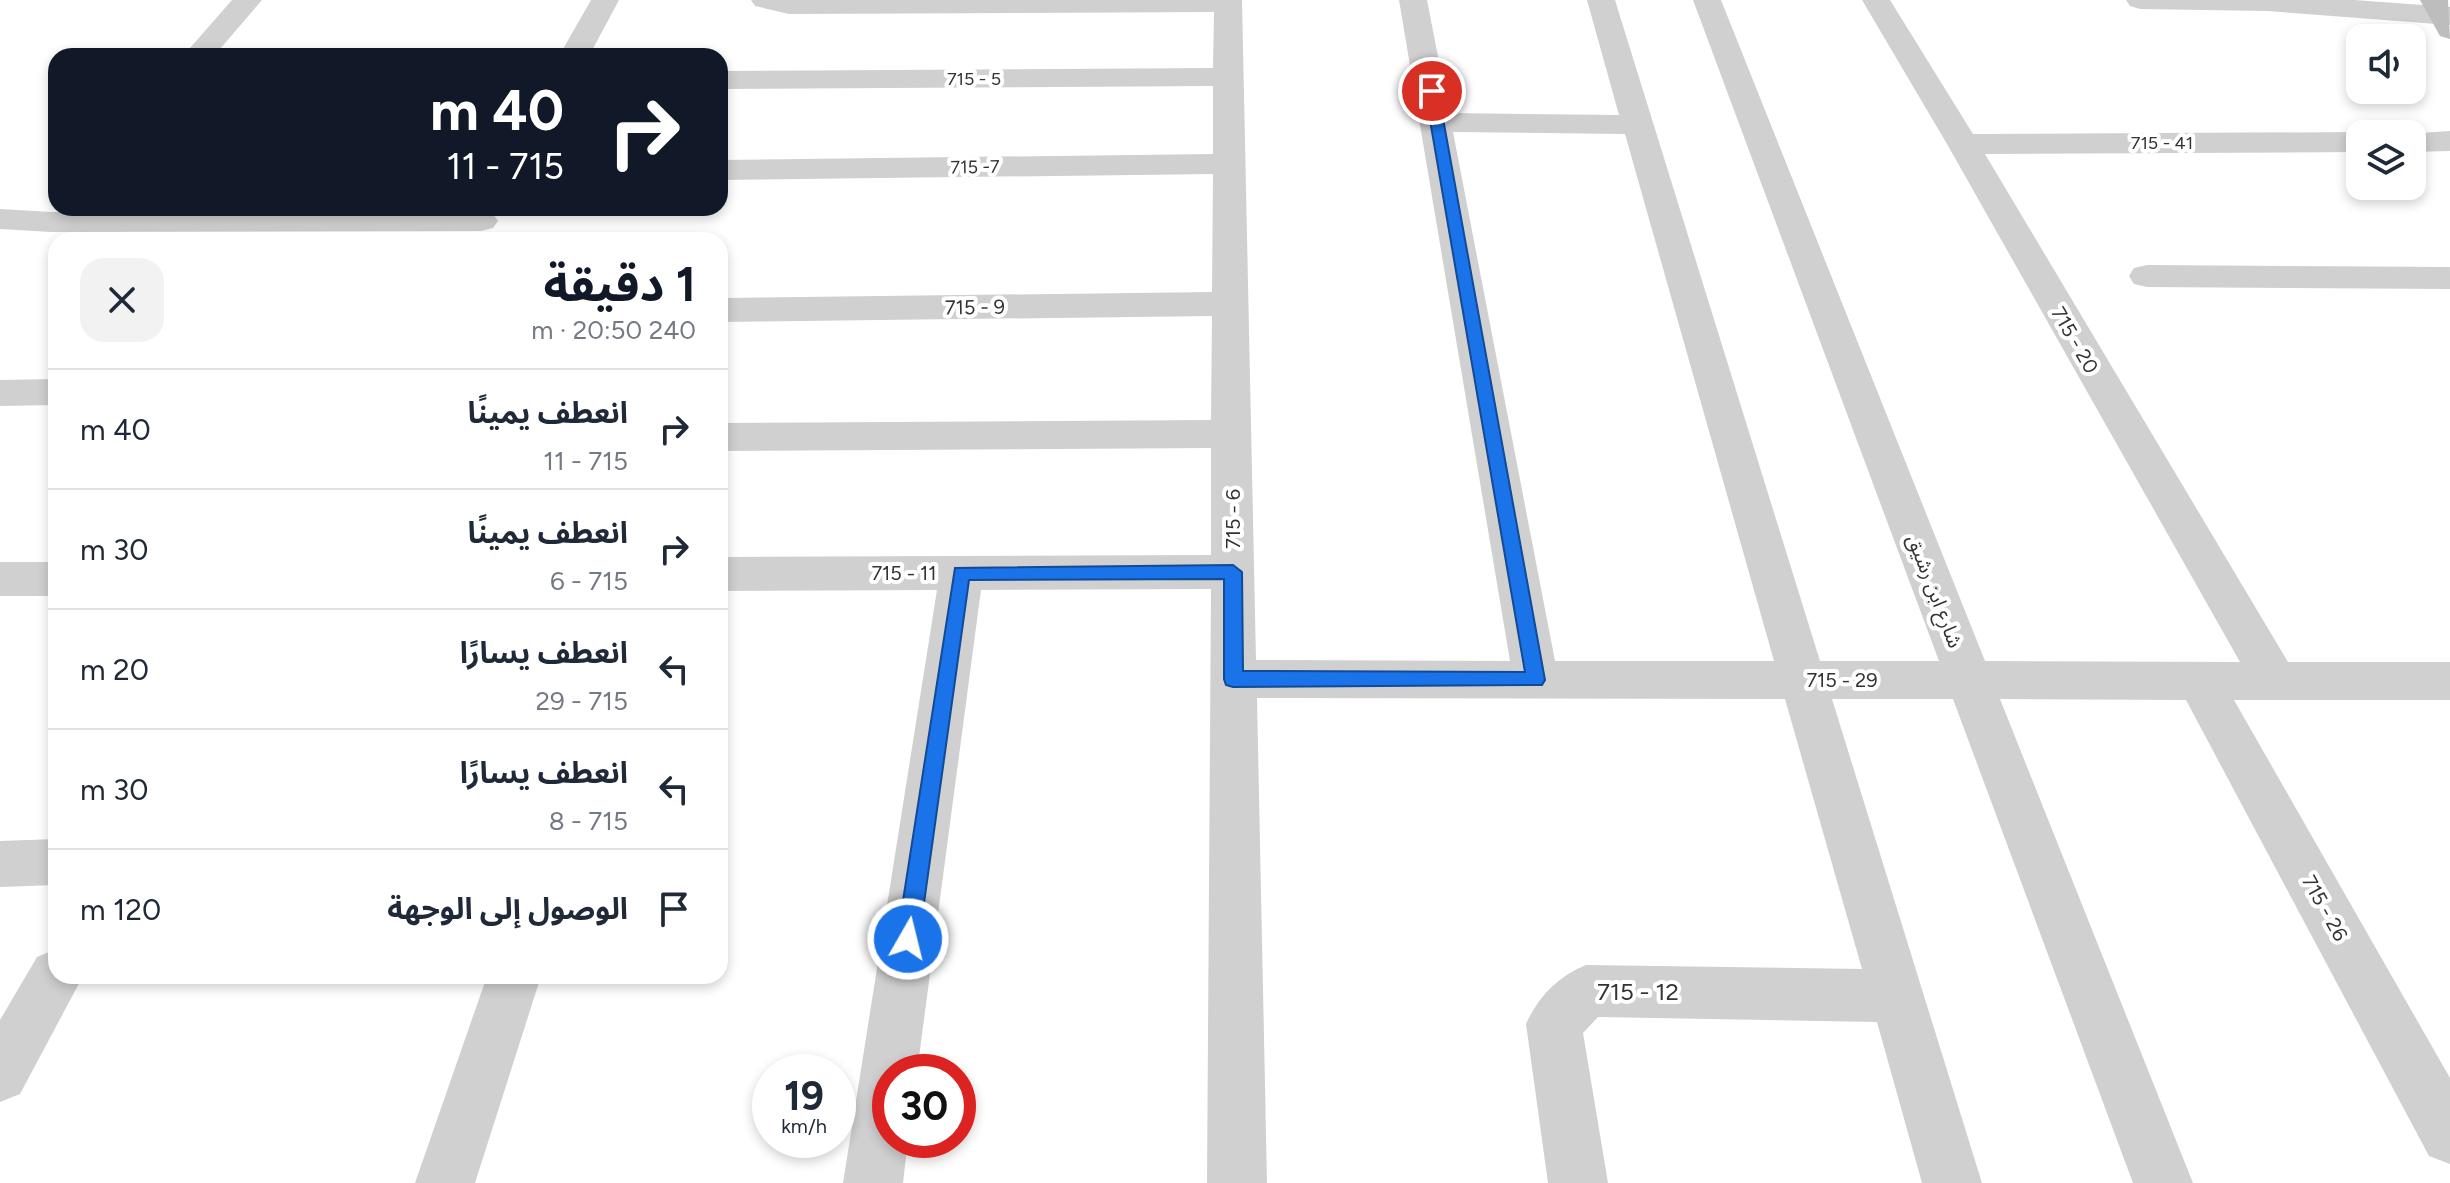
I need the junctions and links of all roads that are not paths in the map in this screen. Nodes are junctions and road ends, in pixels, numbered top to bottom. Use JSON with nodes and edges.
{"nodes":[{"id":1,"x":248,"y":0,"type":"edge"},
{"id":2,"x":605,"y":0,"type":"edge"},
{"id":3,"x":1413,"y":0,"type":"edge"},
{"id":4,"x":1601,"y":0,"type":"edge"},
{"id":5,"x":1707,"y":0,"type":"edge"},
{"id":6,"x":1876,"y":0,"type":"edge"},
{"id":7,"x":2140,"y":0,"type":"edge"},
{"id":8,"x":1228,"y":1,"type":"edge"},
{"id":9,"x":2266,"y":1,"type":"edge"},
{"id":10,"x":777,"y":2,"type":"edge"},
{"id":11,"x":2444,"y":15,"type":"edge"},
{"id":12,"x":205,"y":48,"type":"edge"},
{"id":13,"x":578,"y":48,"type":"edge"},
{"id":14,"x":1229,"y":77,"type":"junction"},
{"id":15,"x":728,"y":80,"type":"edge"},
{"id":16,"x":1438,"y":122,"type":"junction"},
{"id":17,"x":1638,"y":125,"type":"junction"},
{"id":18,"x":2450,"y":141,"type":"edge"},
{"id":19,"x":2346,"y":142,"type":"edge"},
{"id":20,"x":2426,"y":142,"type":"edge"},
{"id":21,"x":1963,"y":144,"type":"junction"},
{"id":22,"x":1230,"y":164,"type":"junction"},
{"id":23,"x":728,"y":170,"type":"edge"},
{"id":24,"x":48,"y":216,"type":"edge"},
{"id":25,"x":110,"y":216,"type":"edge"},
{"id":26,"x":0,"y":219,"type":"edge"},
{"id":27,"x":480,"y":223,"type":"edge"},
{"id":28,"x":2147,"y":276,"type":"dead end"},
{"id":29,"x":2450,"y":278,"type":"edge"},
{"id":30,"x":1230,"y":304,"type":"junction"},
{"id":31,"x":728,"y":310,"type":"edge"},
{"id":32,"x":48,"y":392,"type":"edge"},
{"id":33,"x":0,"y":393,"type":"edge"},
{"id":34,"x":1232,"y":434,"type":"junction"},
{"id":35,"x":728,"y":437,"type":"edge"},
{"id":36,"x":1233,"y":572,"type":"junction"},
{"id":37,"x":961,"y":573,"type":"junction"},
{"id":38,"x":728,"y":574,"type":"edge"},
{"id":39,"x":0,"y":579,"type":"edge"},
{"id":40,"x":48,"y":579,"type":"edge"},
{"id":41,"x":1233,"y":679,"type":"junction"},
{"id":42,"x":1536,"y":680,"type":"junction"},
{"id":43,"x":1803,"y":680,"type":"junction"},
{"id":44,"x":1969,"y":680,"type":"junction"},
{"id":45,"x":2199,"y":680,"type":"junction"},
{"id":46,"x":2275,"y":681,"type":"junction"},
{"id":47,"x":2450,"y":681,"type":"edge"},
{"id":48,"x":48,"y":862,"type":"edge"},
{"id":49,"x":0,"y":864,"type":"edge"},
{"id":50,"x":51,"y":984,"type":"edge"},
{"id":51,"x":511,"y":984,"type":"edge"},
{"id":52,"x":1896,"y":996,"type":"junction"},
{"id":53,"x":0,"y":1074,"type":"edge"},
{"id":54,"x":2450,"y":1135,"type":"edge"},
{"id":55,"x":445,"y":1183,"type":"edge"},
{"id":56,"x":873,"y":1183,"type":"edge"},
{"id":57,"x":1237,"y":1183,"type":"edge"},
{"id":58,"x":1578,"y":1183,"type":"edge"},
{"id":59,"x":1952,"y":1183,"type":"edge"},
{"id":60,"x":2163,"y":1183,"type":"edge"}],
"edges":[{"from":1,"to":12,"type":"street"},
{"from":2,"to":13,"type":"street"},
{"from":3,"to":16,"type":"street"},
{"from":4,"to":17,"type":"street"},
{"from":5,"to":44,"type":"street","name":"شارع ابن رشيق"},
{"from":6,"to":21,"type":"street","name":"715 - 20"},
{"from":7,"to":9,"type":"street"},
{"from":8,"to":10,"type":"street"},
{"from":8,"to":14,"type":"street","name":"715 - 6"},
{"from":9,"to":11,"type":"street"},
{"from":14,"to":15,"type":"street","name":"715 - 5"},
{"from":14,"to":22,"type":"street","name":"715 - 6"},
{"from":16,"to":17,"type":"street"},
{"from":16,"to":42,"type":"street"},
{"from":17,"to":43,"type":"street"},
{"from":18,"to":20,"type":"street"},
{"from":19,"to":21,"type":"street","name":"715 - 41"},
{"from":21,"to":46,"type":"street","name":"715 - 20"},
{"from":22,"to":23,"type":"street","name":"715 -7"},
{"from":22,"to":30,"type":"street","name":"715 - 6"},
{"from":24,"to":26,"type":"street"},
{"from":25,"to":27,"type":"street"},
{"from":28,"to":29,"type":"street"},
{"from":30,"to":31,"type":"street","name":"715 - 9"},
{"from":30,"to":34,"type":"street","name":"715 - 6"},
{"from":32,"to":33,"type":"street"},
{"from":34,"to":35,"type":"street"},
{"from":34,"to":36,"type":"street","name":"715 - 6"},
{"from":36,"to":37,"type":"street","name":"715 - 11"},
{"from":36,"to":41,"type":"street","name":"715 - 6"},
{"from":37,"to":38,"type":"street","name":"715 - 11"},
{"from":37,"to":56,"type":"street"},
{"from":39,"to":40,"type":"street"},
{"from":41,"to":42,"type":"street","name":"715 - 29"},
{"from":41,"to":57,"type":"street","name":"715 - 6"},
{"from":42,"to":43,"type":"street","name":"715 - 29"},
{"from":43,"to":44,"type":"street","name":"715 - 29"},
{"from":43,"to":52,"type":"street"},
{"from":44,"to":45,"type":"street","name":"715 - 29"},
{"from":44,"to":60,"type":"street","name":"شارع ابن رشيق"},
{"from":45,"to":46,"type":"street","name":"715 - 29"},
{"from":45,"to":54,"type":"street","name":"715 - 26"},
{"from":46,"to":47,"type":"street","name":"715 - 29"},
{"from":48,"to":49,"type":"street"},
{"from":50,"to":53,"type":"street"},
{"from":51,"to":55,"type":"street"},
{"from":52,"to":58,"type":"street","name":"715 - 12"},
{"from":52,"to":59,"type":"street"}]}
